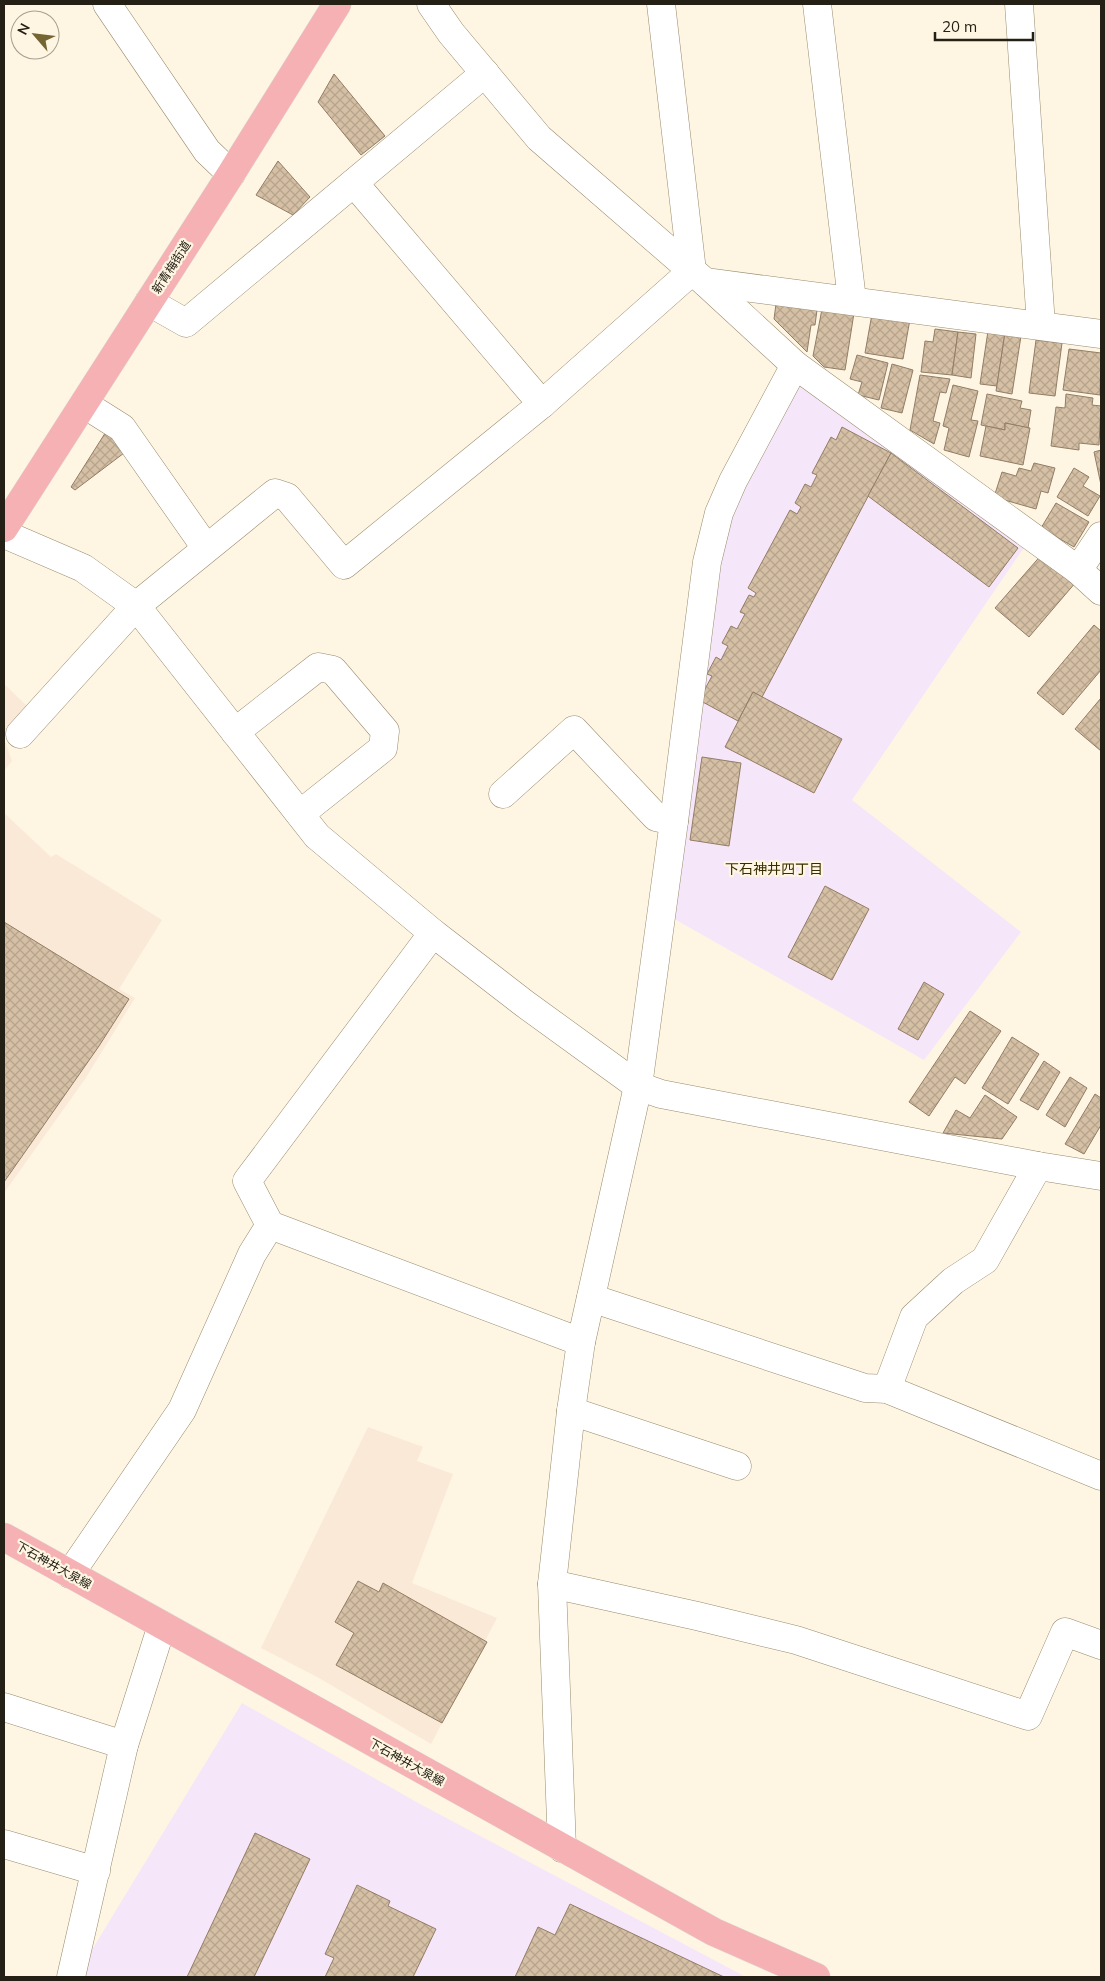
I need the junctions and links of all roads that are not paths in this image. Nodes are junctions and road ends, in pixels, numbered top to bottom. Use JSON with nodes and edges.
{"nodes":[{"id":1,"x":107,"y":4,"type":"edge"},
{"id":2,"x":337,"y":4,"type":"edge"},
{"id":3,"x":431,"y":4,"type":"edge"},
{"id":4,"x":661,"y":4,"type":"edge"},
{"id":5,"x":817,"y":4,"type":"edge"},
{"id":6,"x":1019,"y":4,"type":"edge"},
{"id":7,"x":485,"y":73,"type":"junction"},
{"id":8,"x":230,"y":174,"type":"junction"},
{"id":9,"x":354,"y":183,"type":"junction"},
{"id":10,"x":699,"y":276,"type":"junction"},
{"id":11,"x":852,"y":300,"type":"junction"},
{"id":12,"x":149,"y":302,"type":"junction"},
{"id":13,"x":1041,"y":325,"type":"junction"},
{"id":14,"x":1101,"y":334,"type":"edge"},
{"id":15,"x":795,"y":365,"type":"junction"},
{"id":16,"x":84,"y":404,"type":"junction"},
{"id":17,"x":542,"y":404,"type":"junction"},
{"id":18,"x":4,"y":528,"type":"edge"},
{"id":19,"x":4,"y":534,"type":"edge"},
{"id":20,"x":1101,"y":536,"type":"edge"},
{"id":21,"x":206,"y":548,"type":"junction"},
{"id":22,"x":1078,"y":570,"type":"junction"},
{"id":23,"x":1101,"y":591,"type":"edge"},
{"id":24,"x":136,"y":606,"type":"junction"},
{"id":25,"x":235,"y":732,"type":"junction"},
{"id":26,"x":20,"y":734,"type":"dead end"},
{"id":27,"x":503,"y":794,"type":"dead end"},
{"id":28,"x":300,"y":814,"type":"junction"},
{"id":29,"x":674,"y":822,"type":"junction"},
{"id":30,"x":433,"y":933,"type":"junction"},
{"id":31,"x":638,"y":1086,"type":"junction"},
{"id":32,"x":1038,"y":1166,"type":"junction"},
{"id":33,"x":1101,"y":1176,"type":"edge"},
{"id":34,"x":270,"y":1225,"type":"junction"},
{"id":35,"x":591,"y":1298,"type":"junction"},
{"id":36,"x":581,"y":1342,"type":"junction"},
{"id":37,"x":887,"y":1389,"type":"junction"},
{"id":38,"x":571,"y":1411,"type":"junction"},
{"id":39,"x":737,"y":1466,"type":"dead end"},
{"id":40,"x":1101,"y":1476,"type":"edge"},
{"id":41,"x":4,"y":1536,"type":"edge"},
{"id":42,"x":70,"y":1574,"type":"junction"},
{"id":43,"x":552,"y":1584,"type":"junction"},
{"id":44,"x":162,"y":1625,"type":"junction"},
{"id":45,"x":1101,"y":1645,"type":"edge"},
{"id":46,"x":4,"y":1708,"type":"edge"},
{"id":47,"x":124,"y":1745,"type":"junction"},
{"id":48,"x":4,"y":1844,"type":"edge"},
{"id":49,"x":562,"y":1848,"type":"junction"},
{"id":50,"x":96,"y":1871,"type":"junction"},
{"id":51,"x":806,"y":1975,"type":"edge"},
{"id":52,"x":72,"y":1977,"type":"edge"}],
"edges":[{"from":1,"to":8,"type":"street"},
{"from":2,"to":8,"type":"main road","name":"新青梅街道"},
{"from":3,"to":7,"type":"street"},
{"from":4,"to":10,"type":"street"},
{"from":5,"to":11,"type":"street"},
{"from":6,"to":13,"type":"street"},
{"from":7,"to":9,"type":"street"},
{"from":7,"to":10,"type":"street"},
{"from":8,"to":12,"type":"main road","name":"新青梅街道"},
{"from":9,"to":12,"type":"street"},
{"from":9,"to":17,"type":"street"},
{"from":10,"to":11,"type":"street"},
{"from":10,"to":15,"type":"street"},
{"from":10,"to":17,"type":"street"},
{"from":11,"to":13,"type":"street"},
{"from":12,"to":16,"type":"main road","name":"新青梅街道"},
{"from":13,"to":14,"type":"street"},
{"from":15,"to":22,"type":"street"},
{"from":15,"to":29,"type":"street"},
{"from":16,"to":18,"type":"main road","name":"新青梅街道"},
{"from":16,"to":21,"type":"street"},
{"from":17,"to":21,"type":"street"},
{"from":19,"to":24,"type":"street"},
{"from":20,"to":22,"type":"street"},
{"from":21,"to":24,"type":"street"},
{"from":22,"to":23,"type":"street"},
{"from":24,"to":25,"type":"street"},
{"from":24,"to":26,"type":"street"},
{"from":25,"to":28,"type":"street"},
{"from":25,"to":28,"type":"street"},
{"from":27,"to":29,"type":"street"},
{"from":28,"to":30,"type":"street"},
{"from":29,"to":31,"type":"street"},
{"from":30,"to":31,"type":"street"},
{"from":30,"to":34,"type":"street"},
{"from":31,"to":32,"type":"street"},
{"from":31,"to":35,"type":"street"},
{"from":32,"to":33,"type":"street"},
{"from":32,"to":37,"type":"street"},
{"from":34,"to":36,"type":"street"},
{"from":34,"to":42,"type":"street"},
{"from":35,"to":36,"type":"street"},
{"from":35,"to":37,"type":"street"},
{"from":36,"to":38,"type":"street"},
{"from":37,"to":40,"type":"street"},
{"from":38,"to":39,"type":"street"},
{"from":38,"to":43,"type":"street"},
{"from":41,"to":42,"type":"main road","name":"下石神井大泉線"},
{"from":42,"to":44,"type":"main road","name":"下石神井大泉線"},
{"from":43,"to":45,"type":"street"},
{"from":43,"to":49,"type":"street"},
{"from":44,"to":47,"type":"street"},
{"from":44,"to":49,"type":"main road","name":"下石神井大泉線"},
{"from":46,"to":47,"type":"street"},
{"from":47,"to":50,"type":"street"},
{"from":48,"to":50,"type":"street"},
{"from":49,"to":51,"type":"main road","name":"下石神井大泉線"},
{"from":50,"to":52,"type":"street"}]}
